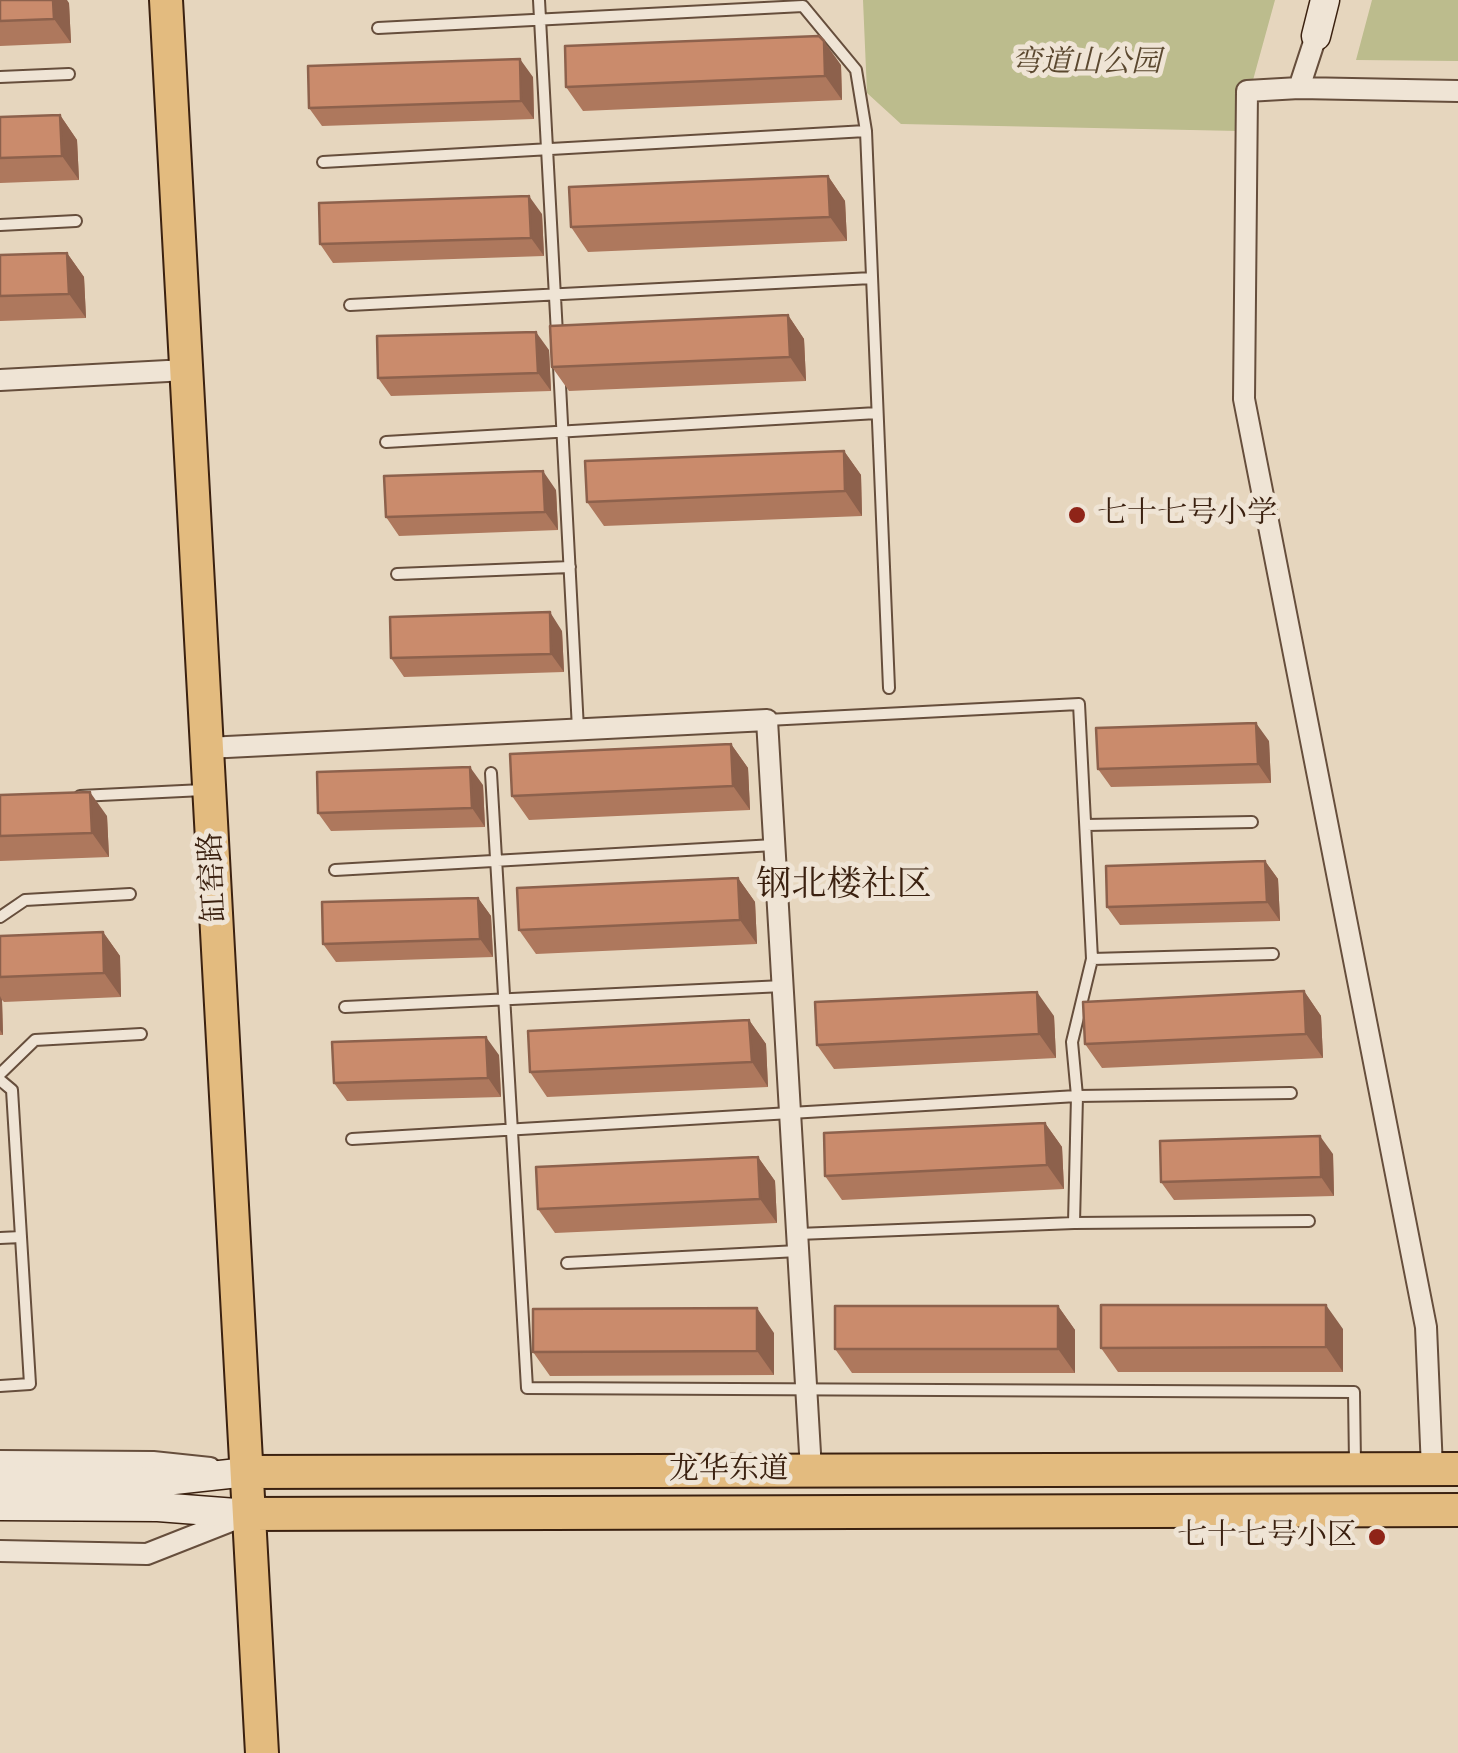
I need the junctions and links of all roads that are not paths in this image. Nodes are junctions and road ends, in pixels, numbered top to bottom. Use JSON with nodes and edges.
{"nodes":[{"id":1,"x":166,"y":0,"type":"edge"},
{"id":2,"x":539,"y":0,"type":"edge"},
{"id":3,"x":1325,"y":0,"type":"edge"},
{"id":4,"x":540,"y":20,"type":"junction"},
{"id":5,"x":378,"y":28,"type":"dead end"},
{"id":6,"x":1316,"y":36,"type":"joint"},
{"id":7,"x":69,"y":74,"type":"dead end"},
{"id":8,"x":0,"y":77,"type":"edge"},
{"id":9,"x":1299,"y":88,"type":"junction"},
{"id":10,"x":1458,"y":91,"type":"edge"},
{"id":11,"x":866,"y":132,"type":"junction"},
{"id":12,"x":547,"y":149,"type":"junction"},
{"id":13,"x":324,"y":162,"type":"dead end"},
{"id":14,"x":76,"y":221,"type":"dead end"},
{"id":15,"x":0,"y":225,"type":"edge"},
{"id":16,"x":872,"y":278,"type":"junction"},
{"id":17,"x":555,"y":294,"type":"junction"},
{"id":18,"x":350,"y":305,"type":"dead end"},
{"id":19,"x":186,"y":370,"type":"junction"},
{"id":20,"x":0,"y":380,"type":"edge"},
{"id":21,"x":876,"y":413,"type":"junction"},
{"id":22,"x":562,"y":432,"type":"junction"},
{"id":23,"x":386,"y":442,"type":"dead end"},
{"id":24,"x":570,"y":566,"type":"junction"},
{"id":25,"x":397,"y":574,"type":"dead end"},
{"id":26,"x":889,"y":688,"type":"dead end"},
{"id":27,"x":767,"y":720,"type":"junction"},
{"id":28,"x":578,"y":730,"type":"junction"},
{"id":29,"x":207,"y":748,"type":"junction"},
{"id":30,"x":492,"y":772,"type":"dead end"},
{"id":31,"x":209,"y":790,"type":"junction"},
{"id":32,"x":76,"y":796,"type":"edge"},
{"id":33,"x":1252,"y":822,"type":"dead end"},
{"id":34,"x":1086,"y":825,"type":"junction"},
{"id":35,"x":774,"y":845,"type":"junction"},
{"id":36,"x":496,"y":859,"type":"junction"},
{"id":37,"x":334,"y":870,"type":"dead end"},
{"id":38,"x":130,"y":894,"type":"dead end"},
{"id":39,"x":0,"y":917,"type":"edge"},
{"id":40,"x":1273,"y":954,"type":"dead end"},
{"id":41,"x":1092,"y":960,"type":"junction"},
{"id":42,"x":782,"y":986,"type":"junction"},
{"id":43,"x":504,"y":997,"type":"junction"},
{"id":44,"x":345,"y":1007,"type":"dead end"},
{"id":45,"x":141,"y":1034,"type":"dead end"},
{"id":46,"x":0,"y":1077,"type":"edge"},
{"id":47,"x":1290,"y":1093,"type":"dead end"},
{"id":48,"x":1077,"y":1096,"type":"junction"},
{"id":49,"x":790,"y":1113,"type":"junction"},
{"id":50,"x":512,"y":1128,"type":"junction"},
{"id":51,"x":352,"y":1139,"type":"dead end"},
{"id":52,"x":1309,"y":1221,"type":"dead end"},
{"id":53,"x":1074,"y":1222,"type":"junction"},
{"id":54,"x":21,"y":1237,"type":"junction"},
{"id":55,"x":0,"y":1238,"type":"edge"},
{"id":56,"x":798,"y":1242,"type":"junction"},
{"id":57,"x":566,"y":1264,"type":"dead end"},
{"id":58,"x":0,"y":1386,"type":"edge"},
{"id":59,"x":806,"y":1387,"type":"junction"},
{"id":60,"x":0,"y":1461,"type":"edge"},
{"id":61,"x":1355,"y":1469,"type":"junction"},
{"id":62,"x":1445,"y":1469,"type":"edge"},
{"id":63,"x":811,"y":1470,"type":"junction"},
{"id":64,"x":247,"y":1472,"type":"junction"},
{"id":65,"x":0,"y":1480,"type":"edge"},
{"id":66,"x":0,"y":1506,"type":"edge"},
{"id":67,"x":1458,"y":1510,"type":"edge"},
{"id":68,"x":249,"y":1514,"type":"junction"},
{"id":69,"x":0,"y":1551,"type":"edge"},
{"id":70,"x":262,"y":1753,"type":"edge"}],
"edges":[{"from":1,"to":19,"type":"main road","name":"缸窑路"},
{"from":2,"to":4,"type":"lane"},
{"from":3,"to":6,"type":"main road"},
{"from":4,"to":5,"type":"lane"},
{"from":4,"to":11,"type":"lane"},
{"from":4,"to":12,"type":"lane"},
{"from":6,"to":9,"type":"street"},
{"from":7,"to":8,"type":"lane"},
{"from":9,"to":10,"type":"street"},
{"from":9,"to":62,"type":"street"},
{"from":11,"to":12,"type":"lane"},
{"from":11,"to":16,"type":"lane"},
{"from":12,"to":13,"type":"lane"},
{"from":12,"to":17,"type":"lane"},
{"from":14,"to":15,"type":"lane"},
{"from":16,"to":17,"type":"lane"},
{"from":16,"to":21,"type":"lane"},
{"from":17,"to":18,"type":"lane"},
{"from":17,"to":22,"type":"lane"},
{"from":19,"to":20,"type":"street"},
{"from":19,"to":29,"type":"main road","name":"缸窑路"},
{"from":21,"to":22,"type":"lane"},
{"from":21,"to":26,"type":"lane"},
{"from":22,"to":23,"type":"lane"},
{"from":22,"to":24,"type":"lane"},
{"from":24,"to":25,"type":"lane"},
{"from":24,"to":28,"type":"lane"},
{"from":27,"to":28,"type":"street"},
{"from":27,"to":34,"type":"lane"},
{"from":27,"to":35,"type":"street"},
{"from":28,"to":29,"type":"street"},
{"from":29,"to":31,"type":"main road","name":"缸窑路"},
{"from":30,"to":36,"type":"lane"},
{"from":31,"to":32,"type":"lane"},
{"from":31,"to":64,"type":"main road","name":"缸窑路"},
{"from":33,"to":34,"type":"lane"},
{"from":34,"to":41,"type":"lane"},
{"from":35,"to":36,"type":"lane"},
{"from":35,"to":42,"type":"street"},
{"from":36,"to":37,"type":"lane"},
{"from":36,"to":43,"type":"lane"},
{"from":38,"to":39,"type":"lane"},
{"from":40,"to":41,"type":"lane"},
{"from":41,"to":48,"type":"lane"},
{"from":42,"to":43,"type":"lane"},
{"from":42,"to":49,"type":"street"},
{"from":43,"to":44,"type":"lane"},
{"from":43,"to":50,"type":"lane"},
{"from":45,"to":46,"type":"lane"},
{"from":46,"to":54,"type":"lane"},
{"from":47,"to":48,"type":"lane"},
{"from":48,"to":49,"type":"lane"},
{"from":48,"to":53,"type":"lane"},
{"from":49,"to":50,"type":"lane"},
{"from":49,"to":56,"type":"street"},
{"from":50,"to":51,"type":"lane"},
{"from":50,"to":59,"type":"lane"},
{"from":52,"to":53,"type":"lane"},
{"from":53,"to":56,"type":"lane"},
{"from":54,"to":55,"type":"lane"},
{"from":54,"to":58,"type":"lane"},
{"from":56,"to":57,"type":"lane"},
{"from":56,"to":59,"type":"street"},
{"from":59,"to":61,"type":"lane"},
{"from":59,"to":63,"type":"street"},
{"from":60,"to":64,"type":"street"},
{"from":61,"to":62,"type":"main road","name":"龙华东道"},
{"from":61,"to":63,"type":"main road","name":"龙华东道"},
{"from":63,"to":64,"type":"main road","name":"龙华东道"},
{"from":64,"to":65,"type":"main road","name":"龙华东道"},
{"from":64,"to":68,"type":"main road","name":"缸窑路"},
{"from":66,"to":68,"type":"main road","name":"龙华东道"},
{"from":67,"to":68,"type":"main road","name":"龙华东道"},
{"from":68,"to":69,"type":"street"},
{"from":68,"to":70,"type":"main road","name":"缸窑路"}]}
